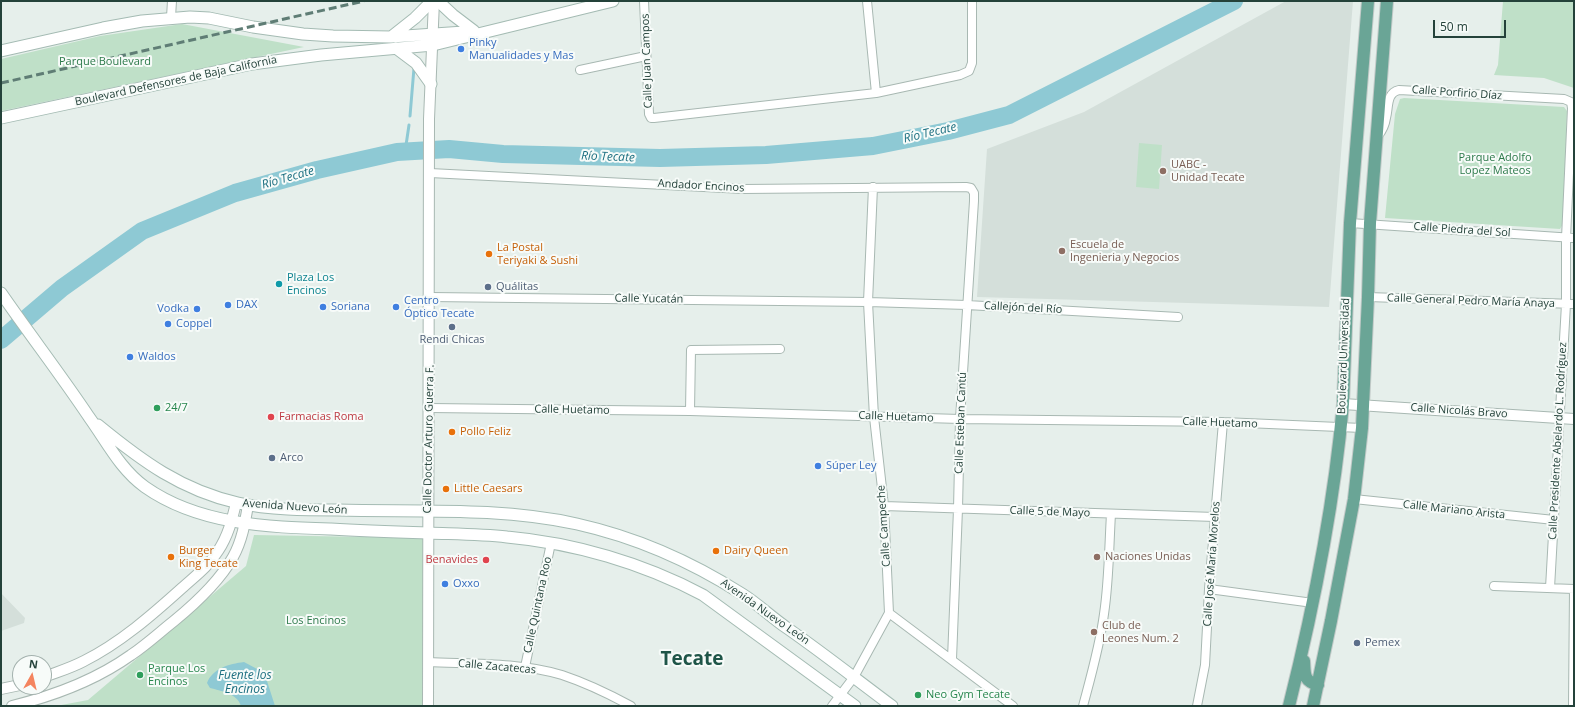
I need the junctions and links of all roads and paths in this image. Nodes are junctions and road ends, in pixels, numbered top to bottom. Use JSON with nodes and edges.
{"nodes":[{"id":1,"x":172,"y":1,"type":"edge"},
{"id":2,"x":433,"y":1,"type":"edge"},
{"id":3,"x":438,"y":1,"type":"edge"},
{"id":4,"x":613,"y":1,"type":"edge"},
{"id":5,"x":644,"y":1,"type":"edge"},
{"id":6,"x":867,"y":1,"type":"edge"},
{"id":7,"x":972,"y":1,"type":"edge"},
{"id":8,"x":1368,"y":1,"type":"edge"},
{"id":9,"x":1387,"y":1,"type":"edge"},
{"id":10,"x":171,"y":17,"type":"junction"},
{"id":11,"x":493,"y":29,"type":"junction"},
{"id":12,"x":474,"y":31,"type":"junction"},
{"id":13,"x":391,"y":37,"type":"junction"},
{"id":14,"x":433,"y":40,"type":"junction"},
{"id":15,"x":396,"y":48,"type":"junction"},
{"id":16,"x":1,"y":51,"type":"edge"},
{"id":17,"x":646,"y":56,"type":"junction"},
{"id":18,"x":580,"y":70,"type":"dead end"},
{"id":19,"x":431,"y":84,"type":"junction"},
{"id":20,"x":876,"y":93,"type":"junction"},
{"id":21,"x":1571,"y":102,"type":"joint"},
{"id":22,"x":1,"y":118,"type":"edge"},
{"id":23,"x":1376,"y":139,"type":"junction"},
{"id":24,"x":430,"y":173,"type":"junction"},
{"id":25,"x":873,"y":187,"type":"junction"},
{"id":26,"x":971,"y":188,"type":"joint"},
{"id":27,"x":1350,"y":223,"type":"junction"},
{"id":28,"x":1370,"y":223,"type":"junction"},
{"id":29,"x":1570,"y":238,"type":"edge"},
{"id":30,"x":430,"y":297,"type":"junction"},
{"id":31,"x":1368,"y":297,"type":"junction"},
{"id":32,"x":4,"y":298,"type":"edge"},
{"id":33,"x":868,"y":302,"type":"junction"},
{"id":34,"x":1570,"y":304,"type":"edge"},
{"id":35,"x":966,"y":305,"type":"junction"},
{"id":36,"x":1178,"y":317,"type":"dead end"},
{"id":37,"x":780,"y":349,"type":"dead end"},
{"id":38,"x":1343,"y":404,"type":"junction"},
{"id":39,"x":1363,"y":405,"type":"junction"},
{"id":40,"x":430,"y":408,"type":"junction"},
{"id":41,"x":690,"y":412,"type":"junction"},
{"id":42,"x":874,"y":417,"type":"junction"},
{"id":43,"x":90,"y":418,"type":"junction"},
{"id":44,"x":1559,"y":418,"type":"junction"},
{"id":45,"x":960,"y":419,"type":"junction"},
{"id":46,"x":1574,"y":419,"type":"edge"},
{"id":47,"x":1223,"y":422,"type":"junction"},
{"id":48,"x":1341,"y":428,"type":"junction"},
{"id":49,"x":1362,"y":428,"type":"junction"},
{"id":50,"x":1354,"y":499,"type":"junction"},
{"id":51,"x":236,"y":503,"type":"junction"},
{"id":52,"x":248,"y":505,"type":"junction"},
{"id":53,"x":884,"y":506,"type":"junction"},
{"id":54,"x":958,"y":509,"type":"junction"},
{"id":55,"x":428,"y":512,"type":"junction"},
{"id":56,"x":1111,"y":514,"type":"junction"},
{"id":57,"x":1215,"y":517,"type":"junction"},
{"id":58,"x":1554,"y":520,"type":"junction"},
{"id":59,"x":232,"y":522,"type":"junction"},
{"id":60,"x":245,"y":524,"type":"junction"},
{"id":61,"x":428,"y":533,"type":"junction"},
{"id":62,"x":551,"y":543,"type":"junction"},
{"id":63,"x":1494,"y":586,"type":"dead end"},
{"id":64,"x":1550,"y":588,"type":"junction"},
{"id":65,"x":1209,"y":589,"type":"junction"},
{"id":66,"x":1574,"y":589,"type":"edge"},
{"id":67,"x":1313,"y":603,"type":"junction"},
{"id":68,"x":889,"y":613,"type":"junction"},
{"id":69,"x":1304,"y":645,"type":"junction"},
{"id":70,"x":952,"y":659,"type":"junction"},
{"id":71,"x":428,"y":662,"type":"junction"},
{"id":72,"x":524,"y":667,"type":"junction"},
{"id":73,"x":52,"y":674,"type":"edge"},
{"id":74,"x":854,"y":677,"type":"junction"},
{"id":75,"x":1318,"y":685,"type":"junction"},
{"id":76,"x":12,"y":687,"type":"edge"},
{"id":77,"x":1,"y":689,"type":"edge"},
{"id":78,"x":840,"y":695,"type":"junction"},
{"id":79,"x":12,"y":706,"type":"edge"},
{"id":80,"x":428,"y":706,"type":"edge"},
{"id":81,"x":631,"y":706,"type":"edge"},
{"id":82,"x":832,"y":706,"type":"edge"},
{"id":83,"x":855,"y":706,"type":"edge"},
{"id":84,"x":892,"y":706,"type":"edge"},
{"id":85,"x":1013,"y":706,"type":"edge"},
{"id":86,"x":1083,"y":706,"type":"edge"},
{"id":87,"x":1197,"y":706,"type":"edge"},
{"id":88,"x":1289,"y":706,"type":"edge"},
{"id":89,"x":1313,"y":706,"type":"edge"},
{"id":90,"x":1573,"y":706,"type":"edge"}],
"edges":[{"from":1,"to":10,"type":"street"},
{"from":2,"to":13,"type":"main road"},
{"from":2,"to":14,"type":"street","name":"Calle Doctor Arturo Guerra F."},
{"from":3,"to":12,"type":"main road"},
{"from":4,"to":11,"type":"main road","name":"Boulevard Defensores de Baja California"},
{"from":5,"to":17,"type":"street","name":"Calle Juan Campos"},
{"from":6,"to":20,"type":"street"},
{"from":7,"to":20,"type":"street"},
{"from":8,"to":27,"type":"main road","name":"Boulevard Universidad"},
{"from":9,"to":23,"type":"main road","name":"Boulevard Universidad"},
{"from":10,"to":13,"type":"main road","name":"Boulevard Defensores de Baja California"},
{"from":10,"to":16,"type":"main road","name":"Boulevard Defensores de Baja California"},
{"from":11,"to":12,"type":"main road","name":"Boulevard Defensores de Baja California"},
{"from":11,"to":14,"type":"main road","name":"Boulevard Defensores de Baja California"},
{"from":12,"to":14,"type":"main road","name":"Boulevard Defensores de Baja California"},
{"from":13,"to":14,"type":"main road","name":"Boulevard Defensores de Baja California"},
{"from":14,"to":15,"type":"main road","name":"Boulevard Defensores de Baja California"},
{"from":14,"to":19,"type":"street","name":"Calle Doctor Arturo Guerra F."},
{"from":15,"to":19,"type":"main road"},
{"from":15,"to":22,"type":"main road","name":"Boulevard Defensores de Baja California"},
{"from":17,"to":18,"type":"street"},
{"from":17,"to":20,"type":"street","name":"Calle Juan Campos"},
{"from":19,"to":24,"type":"street","name":"Calle Doctor Arturo Guerra F."},
{"from":21,"to":23,"type":"street","name":"Calle Porfirio Díaz"},
{"from":21,"to":29,"type":"street","name":"Calle Presidente Abelardo L. Rodríguez"},
{"from":23,"to":28,"type":"main road","name":"Boulevard Universidad"},
{"from":24,"to":25,"type":"street","name":"Andador Encinos"},
{"from":24,"to":30,"type":"street","name":"Calle Doctor Arturo Guerra F."},
{"from":25,"to":26,"type":"street","name":"Andador Encinos"},
{"from":25,"to":33,"type":"street","name":"Calle Campeche"},
{"from":26,"to":35,"type":"street","name":"Calle Esteban Cantú"},
{"from":27,"to":28,"type":"street","name":"Calle Piedra del Sol"},
{"from":27,"to":38,"type":"main road","name":"Boulevard Universidad"},
{"from":28,"to":29,"type":"street","name":"Calle Piedra del Sol"},
{"from":28,"to":31,"type":"main road","name":"Boulevard Universidad"},
{"from":29,"to":34,"type":"street","name":"Calle Presidente Abelardo L. Rodríguez"},
{"from":30,"to":33,"type":"street","name":"Calle Yucatán"},
{"from":30,"to":40,"type":"street","name":"Calle Doctor Arturo Guerra F."},
{"from":31,"to":34,"type":"street","name":"Calle General Pedro María Anaya"},
{"from":31,"to":39,"type":"main road","name":"Boulevard Universidad"},
{"from":32,"to":43,"type":"main road"},
{"from":33,"to":35,"type":"street","name":"Callejón del Río"},
{"from":33,"to":42,"type":"street","name":"Calle Campeche"},
{"from":34,"to":44,"type":"street","name":"Calle Presidente Abelardo L. Rodríguez"},
{"from":35,"to":36,"type":"street","name":"Callejón del Río"},
{"from":35,"to":45,"type":"street","name":"Calle Esteban Cantú"},
{"from":37,"to":41,"type":"street"},
{"from":38,"to":39,"type":"street","name":"Calle Nicolás Bravo"},
{"from":38,"to":48,"type":"main road","name":"Boulevard Universidad"},
{"from":39,"to":44,"type":"street","name":"Calle Nicolás Bravo"},
{"from":39,"to":49,"type":"main road","name":"Boulevard Universidad"},
{"from":40,"to":41,"type":"street","name":"Calle Huetamo"},
{"from":40,"to":55,"type":"street","name":"Calle Doctor Arturo Guerra F."},
{"from":41,"to":42,"type":"street","name":"Calle Huetamo"},
{"from":42,"to":45,"type":"street","name":"Calle Huetamo"},
{"from":42,"to":53,"type":"street","name":"Calle Campeche"},
{"from":43,"to":51,"type":"main road","name":"Avenida Nuevo León"},
{"from":43,"to":59,"type":"main road","name":"Avenida Nuevo León"},
{"from":44,"to":46,"type":"street","name":"Calle Nicolás Bravo"},
{"from":44,"to":58,"type":"street","name":"Calle Presidente Abelardo L. Rodríguez"},
{"from":45,"to":47,"type":"street","name":"Calle Huetamo"},
{"from":45,"to":54,"type":"street","name":"Calle Esteban Cantú"},
{"from":47,"to":48,"type":"street","name":"Calle Huetamo"},
{"from":47,"to":57,"type":"street","name":"Calle José María Morelos"},
{"from":48,"to":49,"type":"street","name":"Calle Huetamo"},
{"from":48,"to":67,"type":"main road","name":"Boulevard Universidad"},
{"from":49,"to":50,"type":"main road","name":"Boulevard Universidad"},
{"from":50,"to":58,"type":"street","name":"Calle Mariano Arista"},
{"from":50,"to":75,"type":"main road","name":"Boulevard Universidad"},
{"from":51,"to":52,"type":"main road","name":"Avenida Nuevo León"},
{"from":51,"to":59,"type":"street"},
{"from":52,"to":55,"type":"main road","name":"Avenida Nuevo León"},
{"from":52,"to":60,"type":"street"},
{"from":53,"to":54,"type":"street","name":"Calle 5 de Mayo"},
{"from":53,"to":68,"type":"street","name":"Calle Campeche"},
{"from":54,"to":56,"type":"street","name":"Calle 5 de Mayo"},
{"from":54,"to":70,"type":"street","name":"Calle Esteban Cantú"},
{"from":55,"to":61,"type":"street","name":"Calle Doctor Arturo Guerra F."},
{"from":55,"to":74,"type":"main road","name":"Avenida Nuevo León"},
{"from":56,"to":57,"type":"street","name":"Calle 5 de Mayo"},
{"from":56,"to":86,"type":"street"},
{"from":57,"to":65,"type":"street","name":"Calle José María Morelos"},
{"from":58,"to":64,"type":"street","name":"Calle Presidente Abelardo L. Rodríguez"},
{"from":59,"to":60,"type":"main road","name":"Avenida Nuevo León"},
{"from":59,"to":73,"type":"street"},
{"from":60,"to":61,"type":"main road","name":"Avenida Nuevo León"},
{"from":60,"to":79,"type":"street"},
{"from":61,"to":62,"type":"main road","name":"Avenida Nuevo León"},
{"from":61,"to":71,"type":"street","name":"Calle Doctor Arturo Guerra F."},
{"from":62,"to":72,"type":"street","name":"Calle Quintana Roo"},
{"from":62,"to":78,"type":"main road","name":"Avenida Nuevo León"},
{"from":63,"to":64,"type":"street"},
{"from":64,"to":66,"type":"street"},
{"from":65,"to":67,"type":"street"},
{"from":65,"to":87,"type":"street","name":"Calle José María Morelos"},
{"from":66,"to":90,"type":"street"},
{"from":67,"to":69,"type":"main road","name":"Boulevard Universidad"},
{"from":68,"to":70,"type":"street"},
{"from":68,"to":74,"type":"street"},
{"from":69,"to":75,"type":"main road"},
{"from":69,"to":88,"type":"main road","name":"Boulevard Universidad"},
{"from":70,"to":85,"type":"street"},
{"from":71,"to":72,"type":"street","name":"Calle Zacatecas"},
{"from":71,"to":80,"type":"street","name":"Calle Doctor Arturo Guerra F."},
{"from":72,"to":81,"type":"street","name":"Calle Zacatecas"},
{"from":74,"to":78,"type":"street"},
{"from":74,"to":84,"type":"main road","name":"Avenida Nuevo León"},
{"from":75,"to":89,"type":"main road","name":"Boulevard Universidad"},
{"from":76,"to":77,"type":"street"},
{"from":78,"to":82,"type":"street"},
{"from":78,"to":83,"type":"main road","name":"Avenida Nuevo León"}]}
